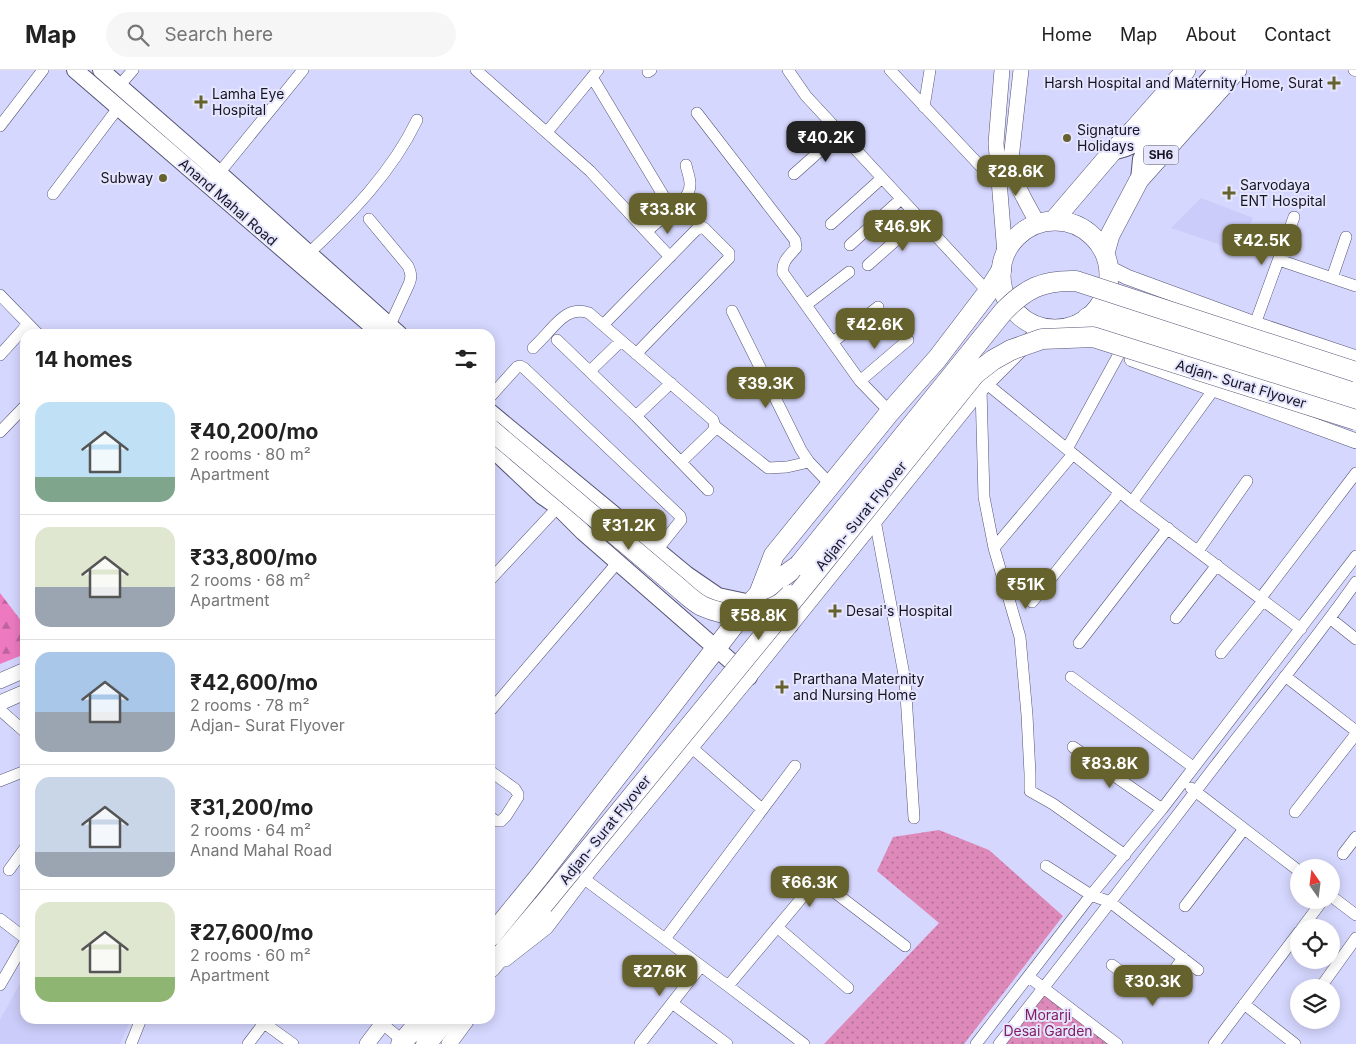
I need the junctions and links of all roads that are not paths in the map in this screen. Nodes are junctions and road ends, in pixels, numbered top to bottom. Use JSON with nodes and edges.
{"nodes":[{"id":1,"x":43,"y":70,"type":"edge"},
{"id":2,"x":75,"y":70,"type":"edge"},
{"id":3,"x":101,"y":70,"type":"edge"},
{"id":4,"x":133,"y":70,"type":"edge"},
{"id":5,"x":302,"y":70,"type":"edge"},
{"id":6,"x":788,"y":70,"type":"edge"},
{"id":7,"x":890,"y":70,"type":"edge"},
{"id":8,"x":930,"y":70,"type":"edge"},
{"id":9,"x":1002,"y":70,"type":"edge"},
{"id":10,"x":1021,"y":70,"type":"edge"},
{"id":11,"x":1205,"y":70,"type":"edge"},
{"id":12,"x":1217,"y":70,"type":"edge"},
{"id":13,"x":1237,"y":70,"type":"edge"},
{"id":14,"x":478,"y":71,"type":"edge"},
{"id":15,"x":594,"y":74,"type":"edge"},
{"id":16,"x":1177,"y":74,"type":"edge"},
{"id":17,"x":119,"y":86,"type":"junction"},
{"id":18,"x":924,"y":107,"type":"junction"},
{"id":19,"x":118,"y":108,"type":"junction"},
{"id":20,"x":697,"y":112,"type":"dead end"},
{"id":21,"x":417,"y":120,"type":"dead end"},
{"id":22,"x":0,"y":126,"type":"edge"},
{"id":23,"x":547,"y":132,"type":"junction"},
{"id":24,"x":840,"y":133,"type":"junction"},
{"id":25,"x":1112,"y":152,"type":"junction"},
{"id":26,"x":686,"y":164,"type":"dead end"},
{"id":27,"x":794,"y":174,"type":"dead end"},
{"id":28,"x":882,"y":178,"type":"junction"},
{"id":29,"x":214,"y":179,"type":"junction"},
{"id":30,"x":1139,"y":180,"type":"junction"},
{"id":31,"x":1000,"y":187,"type":"junction"},
{"id":32,"x":53,"y":194,"type":"dead end"},
{"id":33,"x":901,"y":199,"type":"junction"},
{"id":34,"x":672,"y":210,"type":"junction"},
{"id":35,"x":1294,"y":217,"type":"dead end"},
{"id":36,"x":369,"y":219,"type":"dead end"},
{"id":37,"x":920,"y":219,"type":"junction"},
{"id":38,"x":1046,"y":222,"type":"junction"},
{"id":39,"x":830,"y":224,"type":"dead end"},
{"id":40,"x":647,"y":232,"type":"junction"},
{"id":41,"x":1346,"y":237,"type":"dead end"},
{"id":42,"x":850,"y":245,"type":"dead end"},
{"id":43,"x":309,"y":252,"type":"junction"},
{"id":44,"x":670,"y":257,"type":"junction"},
{"id":45,"x":1278,"y":260,"type":"junction"},
{"id":46,"x":1107,"y":261,"type":"junction"},
{"id":47,"x":1003,"y":262,"type":"junction"},
{"id":48,"x":868,"y":265,"type":"dead end"},
{"id":49,"x":849,"y":272,"type":"dead end"},
{"id":50,"x":1332,"y":278,"type":"junction"},
{"id":51,"x":1356,"y":286,"type":"edge"},
{"id":52,"x":988,"y":292,"type":"junction"},
{"id":53,"x":0,"y":295,"type":"edge"},
{"id":54,"x":806,"y":305,"type":"junction"},
{"id":55,"x":878,"y":307,"type":"dead end"},
{"id":56,"x":732,"y":311,"type":"dead end"},
{"id":57,"x":1094,"y":311,"type":"junction"},
{"id":58,"x":28,"y":324,"type":"junction"},
{"id":59,"x":1255,"y":324,"type":"junction"},
{"id":60,"x":603,"y":326,"type":"junction"},
{"id":61,"x":1141,"y":327,"type":"junction"},
{"id":62,"x":1051,"y":328,"type":"junction"},
{"id":63,"x":23,"y":329,"type":"edge"},
{"id":64,"x":33,"y":329,"type":"edge"},
{"id":65,"x":388,"y":329,"type":"edge"},
{"id":66,"x":388,"y":329,"type":"edge"},
{"id":67,"x":391,"y":329,"type":"edge"},
{"id":68,"x":20,"y":333,"type":"edge"},
{"id":69,"x":558,"y":340,"type":"dead end"},
{"id":70,"x":908,"y":340,"type":"dead end"},
{"id":71,"x":621,"y":341,"type":"junction"},
{"id":72,"x":833,"y":342,"type":"junction"},
{"id":73,"x":533,"y":348,"type":"dead end"},
{"id":74,"x":636,"y":354,"type":"junction"},
{"id":75,"x":1119,"y":354,"type":"junction"},
{"id":76,"x":0,"y":355,"type":"edge"},
{"id":77,"x":1356,"y":358,"type":"edge"},
{"id":78,"x":590,"y":371,"type":"junction"},
{"id":79,"x":1356,"y":372,"type":"edge"},
{"id":80,"x":860,"y":380,"type":"junction"},
{"id":81,"x":670,"y":384,"type":"junction"},
{"id":82,"x":984,"y":386,"type":"junction"},
{"id":83,"x":1214,"y":389,"type":"junction"},
{"id":84,"x":1356,"y":389,"type":"edge"},
{"id":85,"x":495,"y":391,"type":"edge"},
{"id":86,"x":1356,"y":404,"type":"edge"},
{"id":87,"x":20,"y":411,"type":"edge"},
{"id":88,"x":890,"y":412,"type":"junction"},
{"id":89,"x":495,"y":416,"type":"edge"},
{"id":90,"x":636,"y":416,"type":"junction"},
{"id":91,"x":1356,"y":420,"type":"edge"},
{"id":92,"x":715,"y":426,"type":"junction"},
{"id":93,"x":0,"y":432,"type":"edge"},
{"id":94,"x":495,"y":433,"type":"edge"},
{"id":95,"x":1356,"y":441,"type":"edge"},
{"id":96,"x":1070,"y":451,"type":"junction"},
{"id":97,"x":495,"y":452,"type":"edge"},
{"id":98,"x":681,"y":462,"type":"junction"},
{"id":99,"x":809,"y":462,"type":"junction"},
{"id":100,"x":1356,"y":473,"type":"edge"},
{"id":101,"x":1247,"y":481,"type":"dead end"},
{"id":102,"x":831,"y":485,"type":"junction"},
{"id":103,"x":708,"y":490,"type":"dead end"},
{"id":104,"x":1120,"y":492,"type":"junction"},
{"id":105,"x":1132,"y":502,"type":"junction"},
{"id":106,"x":558,"y":506,"type":"junction"},
{"id":107,"x":875,"y":520,"type":"junction"},
{"id":108,"x":1168,"y":528,"type":"junction"},
{"id":109,"x":994,"y":548,"type":"junction"},
{"id":110,"x":657,"y":550,"type":"junction"},
{"id":111,"x":1198,"y":551,"type":"junction"},
{"id":112,"x":1356,"y":556,"type":"edge"},
{"id":113,"x":618,"y":562,"type":"junction"},
{"id":114,"x":1216,"y":565,"type":"junction"},
{"id":115,"x":495,"y":575,"type":"edge"},
{"id":116,"x":803,"y":575,"type":"junction"},
{"id":117,"x":1356,"y":582,"type":"edge"},
{"id":118,"x":755,"y":598,"type":"junction"},
{"id":119,"x":1262,"y":600,"type":"junction"},
{"id":120,"x":1032,"y":602,"type":"dead end"},
{"id":121,"x":1176,"y":618,"type":"dead end"},
{"id":122,"x":1330,"y":619,"type":"junction"},
{"id":123,"x":790,"y":625,"type":"junction"},
{"id":124,"x":1301,"y":629,"type":"junction"},
{"id":125,"x":1356,"y":639,"type":"edge"},
{"id":126,"x":1079,"y":643,"type":"dead end"},
{"id":127,"x":716,"y":648,"type":"junction"},
{"id":128,"x":1221,"y":653,"type":"dead end"},
{"id":129,"x":20,"y":672,"type":"edge"},
{"id":130,"x":1071,"y":676,"type":"dead end"},
{"id":131,"x":1285,"y":676,"type":"junction"},
{"id":132,"x":749,"y":678,"type":"junction"},
{"id":133,"x":0,"y":681,"type":"edge"},
{"id":134,"x":20,"y":694,"type":"edge"},
{"id":135,"x":0,"y":703,"type":"edge"},
{"id":136,"x":495,"y":705,"type":"edge"},
{"id":137,"x":0,"y":710,"type":"edge"},
{"id":138,"x":20,"y":728,"type":"edge"},
{"id":139,"x":1356,"y":733,"type":"edge"},
{"id":140,"x":691,"y":747,"type":"junction"},
{"id":141,"x":1073,"y":747,"type":"dead end"},
{"id":142,"x":795,"y":766,"type":"dead end"},
{"id":143,"x":1193,"y":767,"type":"junction"},
{"id":144,"x":20,"y":773,"type":"edge"},
{"id":145,"x":495,"y":775,"type":"edge"},
{"id":146,"x":0,"y":781,"type":"edge"},
{"id":147,"x":1182,"y":782,"type":"junction"},
{"id":148,"x":1196,"y":791,"type":"junction"},
{"id":149,"x":762,"y":809,"type":"junction"},
{"id":150,"x":1162,"y":809,"type":"junction"},
{"id":151,"x":1295,"y":812,"type":"dead end"},
{"id":152,"x":914,"y":818,"type":"dead end"},
{"id":153,"x":495,"y":820,"type":"edge"},
{"id":154,"x":1244,"y":828,"type":"junction"},
{"id":155,"x":1356,"y":837,"type":"edge"},
{"id":156,"x":1343,"y":854,"type":"dead end"},
{"id":157,"x":20,"y":855,"type":"edge"},
{"id":158,"x":1125,"y":855,"type":"junction"},
{"id":159,"x":1290,"y":863,"type":"edge"},
{"id":160,"x":1046,"y":866,"type":"dead end"},
{"id":161,"x":9,"y":870,"type":"dead end"},
{"id":162,"x":583,"y":878,"type":"junction"},
{"id":163,"x":1091,"y":895,"type":"junction"},
{"id":164,"x":1110,"y":902,"type":"junction"},
{"id":165,"x":1340,"y":903,"type":"edge"},
{"id":166,"x":1185,"y":906,"type":"dead end"},
{"id":167,"x":1317,"y":909,"type":"edge"},
{"id":168,"x":1356,"y":915,"type":"edge"},
{"id":169,"x":0,"y":918,"type":"edge"},
{"id":170,"x":1309,"y":919,"type":"edge"},
{"id":171,"x":495,"y":927,"type":"edge"},
{"id":172,"x":777,"y":927,"type":"junction"},
{"id":173,"x":20,"y":936,"type":"edge"},
{"id":174,"x":1356,"y":938,"type":"edge"},
{"id":175,"x":665,"y":939,"type":"junction"},
{"id":176,"x":1290,"y":944,"type":"edge"},
{"id":177,"x":905,"y":946,"type":"dead end"},
{"id":178,"x":20,"y":949,"type":"edge"},
{"id":179,"x":1183,"y":958,"type":"junction"},
{"id":180,"x":495,"y":964,"type":"edge"},
{"id":181,"x":1112,"y":965,"type":"dead end"},
{"id":182,"x":495,"y":966,"type":"edge"},
{"id":183,"x":701,"y":966,"type":"junction"},
{"id":184,"x":1198,"y":970,"type":"dead end"},
{"id":185,"x":1029,"y":977,"type":"junction"},
{"id":186,"x":1326,"y":979,"type":"edge"},
{"id":187,"x":0,"y":984,"type":"edge"},
{"id":188,"x":728,"y":986,"type":"junction"},
{"id":189,"x":848,"y":988,"type":"dead end"},
{"id":190,"x":1043,"y":988,"type":"junction"},
{"id":191,"x":672,"y":1003,"type":"junction"},
{"id":192,"x":1244,"y":1004,"type":"junction"},
{"id":193,"x":139,"y":1024,"type":"edge"},
{"id":194,"x":264,"y":1024,"type":"edge"},
{"id":195,"x":270,"y":1024,"type":"edge"},
{"id":196,"x":380,"y":1024,"type":"edge"},
{"id":197,"x":385,"y":1024,"type":"edge"},
{"id":198,"x":418,"y":1024,"type":"edge"},
{"id":199,"x":443,"y":1024,"type":"edge"},
{"id":200,"x":464,"y":1024,"type":"edge"},
{"id":201,"x":797,"y":1042,"type":"edge"},
{"id":202,"x":402,"y":1043,"type":"edge"},
{"id":203,"x":131,"y":1044,"type":"edge"},
{"id":204,"x":248,"y":1044,"type":"edge"},
{"id":205,"x":293,"y":1044,"type":"edge"},
{"id":206,"x":367,"y":1044,"type":"edge"},
{"id":207,"x":426,"y":1044,"type":"edge"},
{"id":208,"x":449,"y":1044,"type":"edge"},
{"id":209,"x":640,"y":1044,"type":"edge"},
{"id":210,"x":728,"y":1044,"type":"edge"},
{"id":211,"x":976,"y":1044,"type":"edge"},
{"id":212,"x":999,"y":1044,"type":"edge"},
{"id":213,"x":1118,"y":1044,"type":"edge"},
{"id":214,"x":1214,"y":1044,"type":"edge"},
{"id":215,"x":1295,"y":1044,"type":"edge"}],
"edges":[{"from":1,"to":22,"type":"street"},
{"from":2,"to":19,"type":"main road","name":"Anand Mahal Road"},
{"from":3,"to":17,"type":"main road","name":"Anand Mahal Road"},
{"from":4,"to":17,"type":"street"},
{"from":5,"to":29,"type":"street"},
{"from":6,"to":24,"type":"street"},
{"from":7,"to":18,"type":"street"},
{"from":8,"to":18,"type":"street"},
{"from":9,"to":31,"type":"street"},
{"from":10,"to":38,"type":"street"},
{"from":11,"to":25,"type":"main road"},
{"from":12,"to":30,"type":"main road"},
{"from":13,"to":30,"type":"main road","number":"SH6"},
{"from":14,"to":23,"type":"street"},
{"from":15,"to":23,"type":"street"},
{"from":15,"to":34,"type":"street"},
{"from":16,"to":25,"type":"main road","number":"SH6"},
{"from":17,"to":29,"type":"main road","name":"Anand Mahal Road"},
{"from":18,"to":31,"type":"street"},
{"from":19,"to":29,"type":"main road","name":"Anand Mahal Road"},
{"from":19,"to":32,"type":"street"},
{"from":20,"to":54,"type":"street"},
{"from":21,"to":43,"type":"street"},
{"from":23,"to":40,"type":"street"},
{"from":24,"to":27,"type":"street"},
{"from":24,"to":28,"type":"street"},
{"from":25,"to":38,"type":"main road","number":"SH6"},
{"from":26,"to":34,"type":"street"},
{"from":28,"to":33,"type":"street"},
{"from":28,"to":39,"type":"street"},
{"from":29,"to":43,"type":"main road","name":"Anand Mahal Road"},
{"from":29,"to":65,"type":"main road","name":"Anand Mahal Road"},
{"from":30,"to":46,"type":"main road","number":"SH6"},
{"from":31,"to":47,"type":"street"},
{"from":33,"to":37,"type":"street"},
{"from":33,"to":42,"type":"street"},
{"from":34,"to":40,"type":"street"},
{"from":35,"to":45,"type":"street"},
{"from":36,"to":67,"type":"street"},
{"from":37,"to":48,"type":"street"},
{"from":37,"to":52,"type":"street"},
{"from":38,"to":46,"type":"main road"},
{"from":38,"to":47,"type":"main road"},
{"from":40,"to":44,"type":"street"},
{"from":41,"to":50,"type":"street"},
{"from":43,"to":66,"type":"main road","name":"Anand Mahal Road"},
{"from":44,"to":60,"type":"street"},
{"from":44,"to":74,"type":"street"},
{"from":45,"to":50,"type":"street"},
{"from":45,"to":59,"type":"street"},
{"from":46,"to":57,"type":"main road"},
{"from":46,"to":59,"type":"street"},
{"from":47,"to":52,"type":"highway"},
{"from":47,"to":62,"type":"main road"},
{"from":49,"to":54,"type":"street"},
{"from":50,"to":51,"type":"street"},
{"from":52,"to":88,"type":"highway"},
{"from":53,"to":58,"type":"street"},
{"from":54,"to":72,"type":"street"},
{"from":55,"to":72,"type":"street"},
{"from":56,"to":99,"type":"street"},
{"from":57,"to":61,"type":"highway"},
{"from":57,"to":62,"type":"main road"},
{"from":58,"to":63,"type":"street"},
{"from":58,"to":64,"type":"street"},
{"from":59,"to":77,"type":"street"},
{"from":60,"to":71,"type":"street"},
{"from":60,"to":73,"type":"street"},
{"from":61,"to":84,"type":"highway"},
{"from":61,"to":86,"type":"highway"},
{"from":62,"to":75,"type":"street"},
{"from":62,"to":82,"type":"street"},
{"from":68,"to":76,"type":"street"},
{"from":69,"to":78,"type":"street"},
{"from":70,"to":80,"type":"street"},
{"from":71,"to":74,"type":"street"},
{"from":71,"to":78,"type":"street"},
{"from":72,"to":80,"type":"street"},
{"from":74,"to":81,"type":"street"},
{"from":75,"to":83,"type":"street"},
{"from":75,"to":96,"type":"street"},
{"from":78,"to":90,"type":"street"},
{"from":79,"to":116,"type":"highway","name":"Adjan- Surat Flyover","bridge":true},
{"from":80,"to":88,"type":"street"},
{"from":81,"to":90,"type":"street"},
{"from":81,"to":92,"type":"street"},
{"from":82,"to":96,"type":"street"},
{"from":82,"to":107,"type":"street"},
{"from":82,"to":109,"type":"street"},
{"from":83,"to":95,"type":"street"},
{"from":83,"to":105,"type":"street"},
{"from":85,"to":110,"type":"street"},
{"from":87,"to":93,"type":"street"},
{"from":88,"to":102,"type":"highway"},
{"from":89,"to":110,"type":"main road"},
{"from":90,"to":98,"type":"street"},
{"from":91,"to":116,"type":"highway","name":"Adjan- Surat Flyover","bridge":true},
{"from":92,"to":98,"type":"street"},
{"from":92,"to":99,"type":"street"},
{"from":94,"to":116,"type":"highway","bridge":true},
{"from":96,"to":104,"type":"street"},
{"from":96,"to":109,"type":"street"},
{"from":97,"to":106,"type":"main road"},
{"from":98,"to":103,"type":"street"},
{"from":99,"to":102,"type":"street"},
{"from":100,"to":119,"type":"street"},
{"from":101,"to":111,"type":"street"},
{"from":102,"to":118,"type":"highway"},
{"from":104,"to":105,"type":"street"},
{"from":104,"to":120,"type":"street"},
{"from":105,"to":108,"type":"street"},
{"from":106,"to":113,"type":"main road"},
{"from":106,"to":115,"type":"street"},
{"from":107,"to":123,"type":"street"},
{"from":107,"to":152,"type":"street"},
{"from":108,"to":111,"type":"street"},
{"from":108,"to":126,"type":"street"},
{"from":109,"to":158,"type":"street"},
{"from":110,"to":118,"type":"main road"},
{"from":111,"to":114,"type":"street"},
{"from":112,"to":124,"type":"street"},
{"from":113,"to":127,"type":"main road"},
{"from":113,"to":136,"type":"street"},
{"from":114,"to":119,"type":"street"},
{"from":114,"to":121,"type":"street"},
{"from":116,"to":118,"type":"highway","name":"Adjan- Surat Flyover"},
{"from":116,"to":180,"type":"highway","name":"Adjan- Surat Flyover","bridge":true},
{"from":117,"to":122,"type":"street"},
{"from":118,"to":123,"type":"main road"},
{"from":118,"to":127,"type":"highway"},
{"from":119,"to":124,"type":"street"},
{"from":119,"to":128,"type":"street"},
{"from":122,"to":125,"type":"street"},
{"from":122,"to":131,"type":"street"},
{"from":123,"to":132,"type":"street"},
{"from":124,"to":143,"type":"street"},
{"from":127,"to":132,"type":"main road"},
{"from":127,"to":171,"type":"highway"},
{"from":129,"to":133,"type":"street"},
{"from":130,"to":143,"type":"street"},
{"from":131,"to":139,"type":"street"},
{"from":131,"to":148,"type":"street"},
{"from":132,"to":140,"type":"street"},
{"from":134,"to":135,"type":"street"},
{"from":137,"to":138,"type":"street"},
{"from":139,"to":151,"type":"street"},
{"from":140,"to":149,"type":"street"},
{"from":140,"to":162,"type":"street"},
{"from":141,"to":150,"type":"street"},
{"from":142,"to":149,"type":"street"},
{"from":143,"to":147,"type":"street"},
{"from":144,"to":146,"type":"street"},
{"from":145,"to":153,"type":"street"},
{"from":147,"to":148,"type":"street"},
{"from":147,"to":150,"type":"street"},
{"from":148,"to":154,"type":"street"},
{"from":148,"to":164,"type":"street"},
{"from":149,"to":175,"type":"street"},
{"from":150,"to":158,"type":"street"},
{"from":154,"to":159,"type":"street"},
{"from":154,"to":166,"type":"street"},
{"from":155,"to":156,"type":"street"},
{"from":157,"to":161,"type":"street"},
{"from":158,"to":163,"type":"street"},
{"from":160,"to":163,"type":"street"},
{"from":162,"to":175,"type":"street"},
{"from":162,"to":182,"type":"street"},
{"from":163,"to":164,"type":"street"},
{"from":163,"to":185,"type":"street"},
{"from":164,"to":179,"type":"street"},
{"from":164,"to":190,"type":"street"},
{"from":165,"to":168,"type":"street"},
{"from":167,"to":170,"type":"street"},
{"from":169,"to":173,"type":"street"},
{"from":172,"to":177,"type":"street"},
{"from":172,"to":188,"type":"street"},
{"from":172,"to":189,"type":"street"},
{"from":174,"to":186,"type":"street"},
{"from":175,"to":183,"type":"street"},
{"from":176,"to":192,"type":"street"},
{"from":178,"to":187,"type":"street"},
{"from":179,"to":181,"type":"street"},
{"from":179,"to":184,"type":"street"},
{"from":183,"to":188,"type":"street"},
{"from":183,"to":191,"type":"street"},
{"from":185,"to":190,"type":"street"},
{"from":185,"to":211,"type":"street"},
{"from":188,"to":201,"type":"street"},
{"from":190,"to":212,"type":"street"},
{"from":190,"to":213,"type":"street"},
{"from":191,"to":209,"type":"street"},
{"from":191,"to":210,"type":"street"},
{"from":192,"to":214,"type":"street"},
{"from":192,"to":215,"type":"street"},
{"from":193,"to":203,"type":"street"},
{"from":194,"to":204,"type":"street"},
{"from":195,"to":205,"type":"street"},
{"from":196,"to":206,"type":"street"},
{"from":197,"to":202,"type":"street"},
{"from":198,"to":202,"type":"highway"},
{"from":199,"to":207,"type":"highway"},
{"from":200,"to":208,"type":"street"}]}
